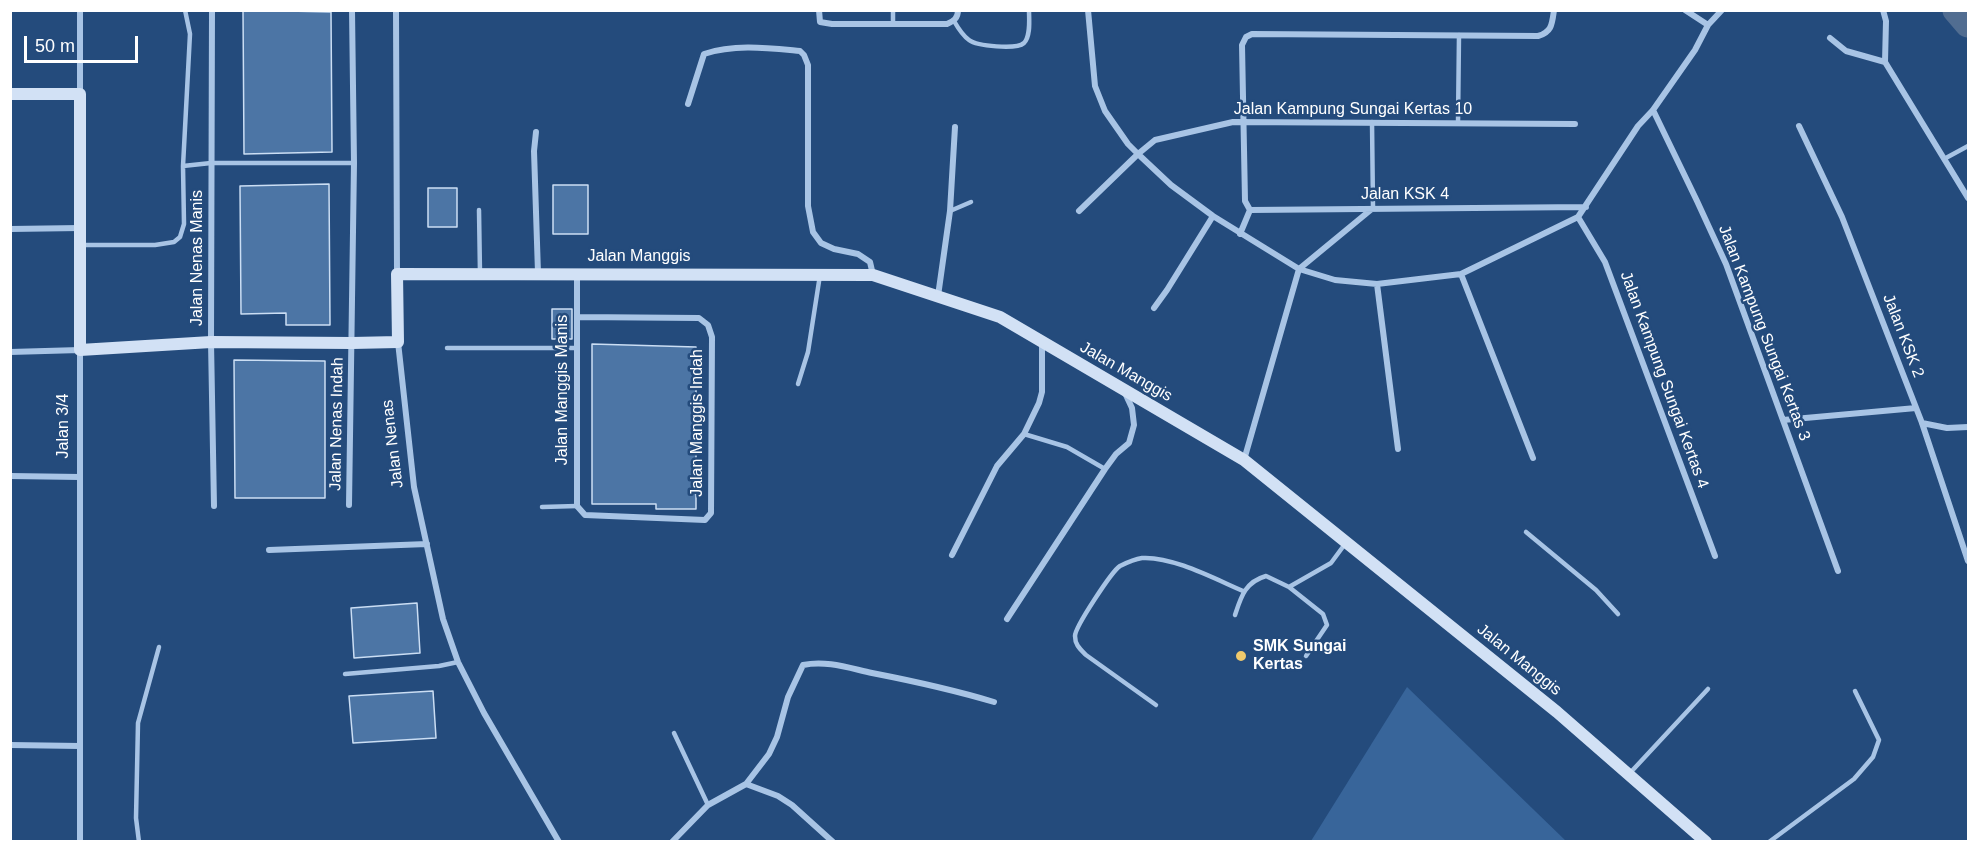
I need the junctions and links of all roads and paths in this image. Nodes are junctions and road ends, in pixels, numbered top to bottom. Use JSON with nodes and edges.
{"nodes":[{"id":1,"x":80,"y":10,"type":"edge"},
{"id":2,"x":185,"y":10,"type":"edge"},
{"id":3,"x":212,"y":10,"type":"edge"},
{"id":4,"x":352,"y":10,"type":"edge"},
{"id":5,"x":396,"y":10,"type":"edge"},
{"id":6,"x":819,"y":10,"type":"edge"},
{"id":7,"x":892,"y":10,"type":"edge"},
{"id":8,"x":958,"y":10,"type":"edge"},
{"id":9,"x":1029,"y":10,"type":"edge"},
{"id":10,"x":1088,"y":10,"type":"edge"},
{"id":11,"x":1554,"y":10,"type":"edge"},
{"id":12,"x":1685,"y":10,"type":"edge"},
{"id":13,"x":1722,"y":10,"type":"edge"},
{"id":14,"x":1883,"y":10,"type":"edge"},
{"id":15,"x":954,"y":21,"type":"junction"},
{"id":16,"x":893,"y":24,"type":"junction"},
{"id":17,"x":1708,"y":25,"type":"junction"},
{"id":18,"x":1459,"y":35,"type":"junction"},
{"id":19,"x":1830,"y":38,"type":"dead end"},
{"id":20,"x":1885,"y":62,"type":"junction"},
{"id":21,"x":10,"y":94,"type":"edge"},
{"id":22,"x":80,"y":94,"type":"junction"},
{"id":23,"x":688,"y":104,"type":"dead end"},
{"id":24,"x":1653,"y":111,"type":"junction"},
{"id":25,"x":1244,"y":122,"type":"junction"},
{"id":26,"x":1372,"y":122,"type":"junction"},
{"id":27,"x":1458,"y":123,"type":"junction"},
{"id":28,"x":1575,"y":124,"type":"dead end"},
{"id":29,"x":1799,"y":126,"type":"dead end"},
{"id":30,"x":955,"y":127,"type":"dead end"},
{"id":31,"x":536,"y":132,"type":"dead end"},
{"id":32,"x":1968,"y":147,"type":"edge"},
{"id":33,"x":1138,"y":154,"type":"junction"},
{"id":34,"x":1944,"y":159,"type":"junction"},
{"id":35,"x":211,"y":163,"type":"junction"},
{"id":36,"x":354,"y":163,"type":"junction"},
{"id":37,"x":183,"y":166,"type":"junction"},
{"id":38,"x":1968,"y":198,"type":"edge"},
{"id":39,"x":971,"y":202,"type":"dead end"},
{"id":40,"x":1586,"y":207,"type":"junction"},
{"id":41,"x":1372,"y":208,"type":"junction"},
{"id":42,"x":479,"y":210,"type":"dead end"},
{"id":43,"x":1250,"y":210,"type":"junction"},
{"id":44,"x":950,"y":211,"type":"junction"},
{"id":45,"x":1079,"y":211,"type":"dead end"},
{"id":46,"x":1213,"y":216,"type":"junction"},
{"id":47,"x":1578,"y":217,"type":"junction"},
{"id":48,"x":80,"y":228,"type":"junction"},
{"id":49,"x":10,"y":229,"type":"edge"},
{"id":50,"x":1240,"y":234,"type":"junction"},
{"id":51,"x":80,"y":245,"type":"junction"},
{"id":52,"x":1299,"y":269,"type":"junction"},
{"id":53,"x":538,"y":273,"type":"junction"},
{"id":54,"x":577,"y":273,"type":"junction"},
{"id":55,"x":397,"y":274,"type":"junction"},
{"id":56,"x":480,"y":274,"type":"junction"},
{"id":57,"x":1461,"y":274,"type":"junction"},
{"id":58,"x":820,"y":275,"type":"junction"},
{"id":59,"x":873,"y":275,"type":"junction"},
{"id":60,"x":1377,"y":284,"type":"junction"},
{"id":61,"x":938,"y":297,"type":"junction"},
{"id":62,"x":1154,"y":308,"type":"dead end"},
{"id":63,"x":577,"y":317,"type":"junction"},
{"id":64,"x":211,"y":342,"type":"junction"},
{"id":65,"x":398,"y":342,"type":"junction"},
{"id":66,"x":1042,"y":342,"type":"junction"},
{"id":67,"x":352,"y":344,"type":"junction"},
{"id":68,"x":447,"y":348,"type":"dead end"},
{"id":69,"x":577,"y":348,"type":"junction"},
{"id":70,"x":80,"y":350,"type":"junction"},
{"id":71,"x":10,"y":352,"type":"edge"},
{"id":72,"x":798,"y":384,"type":"dead end"},
{"id":73,"x":1123,"y":390,"type":"junction"},
{"id":74,"x":1916,"y":408,"type":"junction"},
{"id":75,"x":1783,"y":420,"type":"junction"},
{"id":76,"x":1922,"y":423,"type":"junction"},
{"id":77,"x":1968,"y":427,"type":"edge"},
{"id":78,"x":1024,"y":434,"type":"junction"},
{"id":79,"x":1398,"y":449,"type":"dead end"},
{"id":80,"x":1533,"y":458,"type":"dead end"},
{"id":81,"x":1244,"y":460,"type":"junction"},
{"id":82,"x":1105,"y":469,"type":"junction"},
{"id":83,"x":10,"y":476,"type":"edge"},
{"id":84,"x":80,"y":477,"type":"junction"},
{"id":85,"x":350,"y":505,"type":"dead end"},
{"id":86,"x":214,"y":506,"type":"dead end"},
{"id":87,"x":577,"y":506,"type":"junction"},
{"id":88,"x":542,"y":507,"type":"dead end"},
{"id":89,"x":1526,"y":532,"type":"dead end"},
{"id":90,"x":1346,"y":543,"type":"junction"},
{"id":91,"x":427,"y":544,"type":"junction"},
{"id":92,"x":269,"y":550,"type":"dead end"},
{"id":93,"x":952,"y":555,"type":"dead end"},
{"id":94,"x":1715,"y":556,"type":"dead end"},
{"id":95,"x":1968,"y":561,"type":"edge"},
{"id":96,"x":1838,"y":571,"type":"dead end"},
{"id":97,"x":1289,"y":587,"type":"junction"},
{"id":98,"x":1243,"y":591,"type":"junction"},
{"id":99,"x":1618,"y":614,"type":"dead end"},
{"id":100,"x":1235,"y":615,"type":"dead end"},
{"id":101,"x":1007,"y":620,"type":"dead end"},
{"id":102,"x":159,"y":647,"type":"dead end"},
{"id":103,"x":1306,"y":656,"type":"dead end"},
{"id":104,"x":458,"y":662,"type":"junction"},
{"id":105,"x":345,"y":674,"type":"dead end"},
{"id":106,"x":1708,"y":690,"type":"dead end"},
{"id":107,"x":1855,"y":691,"type":"dead end"},
{"id":108,"x":994,"y":702,"type":"dead end"},
{"id":109,"x":1156,"y":705,"type":"dead end"},
{"id":110,"x":674,"y":733,"type":"dead end"},
{"id":111,"x":10,"y":745,"type":"edge"},
{"id":112,"x":80,"y":746,"type":"junction"},
{"id":113,"x":1629,"y":775,"type":"junction"},
{"id":114,"x":746,"y":784,"type":"junction"},
{"id":115,"x":708,"y":805,"type":"junction"},
{"id":116,"x":80,"y":842,"type":"edge"},
{"id":117,"x":139,"y":842,"type":"edge"},
{"id":118,"x":559,"y":842,"type":"edge"},
{"id":119,"x":672,"y":842,"type":"edge"},
{"id":120,"x":833,"y":842,"type":"edge"},
{"id":121,"x":1706,"y":842,"type":"edge"},
{"id":122,"x":1770,"y":842,"type":"edge"}],
"edges":[{"from":1,"to":22,"type":"street","name":"Jalan 3/4"},
{"from":2,"to":37,"type":"lane"},
{"from":3,"to":35,"type":"street","name":"Jalan Nenas Manis"},
{"from":4,"to":36,"type":"street","name":"Jalan Nenas Indah"},
{"from":5,"to":55,"type":"street","name":"Jalan Nenas"},
{"from":6,"to":16,"type":"street"},
{"from":7,"to":16,"type":"lane"},
{"from":8,"to":15,"type":"street"},
{"from":9,"to":15,"type":"lane"},
{"from":10,"to":33,"type":"street"},
{"from":11,"to":18,"type":"street"},
{"from":12,"to":17,"type":"street"},
{"from":13,"to":17,"type":"street"},
{"from":14,"to":20,"type":"street"},
{"from":15,"to":16,"type":"street"},
{"from":17,"to":24,"type":"street"},
{"from":18,"to":25,"type":"street"},
{"from":18,"to":27,"type":"lane"},
{"from":19,"to":20,"type":"street"},
{"from":20,"to":34,"type":"street"},
{"from":21,"to":22,"type":"street"},
{"from":22,"to":48,"type":"street","name":"Jalan 3/4"},
{"from":23,"to":59,"type":"street"},
{"from":24,"to":40,"type":"street"},
{"from":24,"to":75,"type":"street","name":"Jalan Kampung Sungai Kertas 3"},
{"from":25,"to":26,"type":"street","name":"Jalan Kampung Sungai Kertas 10"},
{"from":25,"to":33,"type":"street","name":"Jalan Kampung Sungai Kertas 10"},
{"from":25,"to":43,"type":"street"},
{"from":26,"to":27,"type":"street","name":"Jalan Kampung Sungai Kertas 10"},
{"from":26,"to":41,"type":"lane"},
{"from":27,"to":28,"type":"street","name":"Jalan Kampung Sungai Kertas 10"},
{"from":29,"to":74,"type":"street","name":"Jalan KSK 2"},
{"from":30,"to":44,"type":"street"},
{"from":31,"to":53,"type":"street"},
{"from":32,"to":34,"type":"lane"},
{"from":33,"to":45,"type":"street","name":"Jalan Kampung Sungai Kertas 10"},
{"from":33,"to":46,"type":"street"},
{"from":34,"to":38,"type":"street"},
{"from":35,"to":36,"type":"lane"},
{"from":35,"to":37,"type":"lane"},
{"from":35,"to":64,"type":"street","name":"Jalan Nenas Manis"},
{"from":36,"to":67,"type":"street","name":"Jalan Nenas Indah"},
{"from":37,"to":51,"type":"lane"},
{"from":39,"to":44,"type":"lane"},
{"from":40,"to":41,"type":"street","name":"Jalan KSK 4"},
{"from":40,"to":47,"type":"street"},
{"from":41,"to":43,"type":"street","name":"Jalan KSK 4"},
{"from":41,"to":52,"type":"street"},
{"from":42,"to":56,"type":"lane"},
{"from":43,"to":50,"type":"street"},
{"from":44,"to":61,"type":"street"},
{"from":46,"to":50,"type":"street"},
{"from":46,"to":62,"type":"street"},
{"from":47,"to":57,"type":"street"},
{"from":47,"to":94,"type":"street","name":"Jalan Kampung Sungai Kertas 4"},
{"from":48,"to":49,"type":"street"},
{"from":48,"to":51,"type":"street","name":"Jalan 3/4"},
{"from":50,"to":52,"type":"street"},
{"from":51,"to":70,"type":"street","name":"Jalan 3/4"},
{"from":52,"to":60,"type":"street"},
{"from":52,"to":81,"type":"street"},
{"from":53,"to":54,"type":"street","name":"Jalan Manggis"},
{"from":53,"to":56,"type":"street","name":"Jalan Manggis"},
{"from":54,"to":58,"type":"street","name":"Jalan Manggis"},
{"from":54,"to":63,"type":"street","name":"Jalan Manggis Manis"},
{"from":55,"to":56,"type":"street","name":"Jalan Manggis"},
{"from":55,"to":65,"type":"street","name":"Jalan Nenas"},
{"from":57,"to":60,"type":"street"},
{"from":57,"to":80,"type":"street"},
{"from":58,"to":59,"type":"street","name":"Jalan Manggis"},
{"from":58,"to":72,"type":"lane"},
{"from":59,"to":61,"type":"street","name":"Jalan Manggis"},
{"from":60,"to":79,"type":"street"},
{"from":61,"to":66,"type":"street","name":"Jalan Manggis"},
{"from":63,"to":69,"type":"street","name":"Jalan Manggis Manis"},
{"from":63,"to":87,"type":"street","name":"Jalan Manggis Indah"},
{"from":64,"to":67,"type":"street"},
{"from":64,"to":70,"type":"street"},
{"from":64,"to":86,"type":"street","name":"Jalan Nenas Manis"},
{"from":65,"to":67,"type":"street"},
{"from":65,"to":91,"type":"street","name":"Jalan Nenas"},
{"from":66,"to":73,"type":"street","name":"Jalan Manggis"},
{"from":66,"to":78,"type":"street"},
{"from":67,"to":85,"type":"street","name":"Jalan Nenas Indah"},
{"from":68,"to":69,"type":"lane"},
{"from":69,"to":87,"type":"street","name":"Jalan Manggis Manis"},
{"from":70,"to":71,"type":"street"},
{"from":70,"to":84,"type":"street","name":"Jalan 3/4"},
{"from":73,"to":81,"type":"street","name":"Jalan Manggis"},
{"from":73,"to":82,"type":"street"},
{"from":74,"to":75,"type":"street"},
{"from":74,"to":76,"type":"street","name":"Jalan KSK 2"},
{"from":75,"to":96,"type":"street","name":"Jalan Kampung Sungai Kertas 3"},
{"from":76,"to":77,"type":"street"},
{"from":76,"to":95,"type":"street","name":"Jalan KSK 2"},
{"from":78,"to":82,"type":"lane"},
{"from":78,"to":93,"type":"street"},
{"from":81,"to":90,"type":"street","name":"Jalan Manggis"},
{"from":82,"to":101,"type":"street"},
{"from":83,"to":84,"type":"street"},
{"from":84,"to":112,"type":"street","name":"Jalan 3/4"},
{"from":87,"to":88,"type":"lane"},
{"from":89,"to":99,"type":"lane"},
{"from":90,"to":97,"type":"lane"},
{"from":90,"to":113,"type":"street","name":"Jalan Manggis"},
{"from":91,"to":92,"type":"street"},
{"from":91,"to":104,"type":"street","name":"Jalan Nenas"},
{"from":97,"to":98,"type":"lane"},
{"from":97,"to":103,"type":"lane"},
{"from":98,"to":100,"type":"lane"},
{"from":98,"to":109,"type":"lane"},
{"from":102,"to":117,"type":"lane"},
{"from":104,"to":105,"type":"lane"},
{"from":104,"to":118,"type":"street","name":"Jalan Nenas"},
{"from":106,"to":113,"type":"lane"},
{"from":107,"to":122,"type":"lane"},
{"from":108,"to":114,"type":"street"},
{"from":110,"to":115,"type":"lane"},
{"from":111,"to":112,"type":"street"},
{"from":112,"to":116,"type":"street","name":"Jalan 3/4"},
{"from":113,"to":121,"type":"street","name":"Jalan Manggis"},
{"from":114,"to":115,"type":"street"},
{"from":114,"to":120,"type":"street"},
{"from":115,"to":119,"type":"street"}]}
